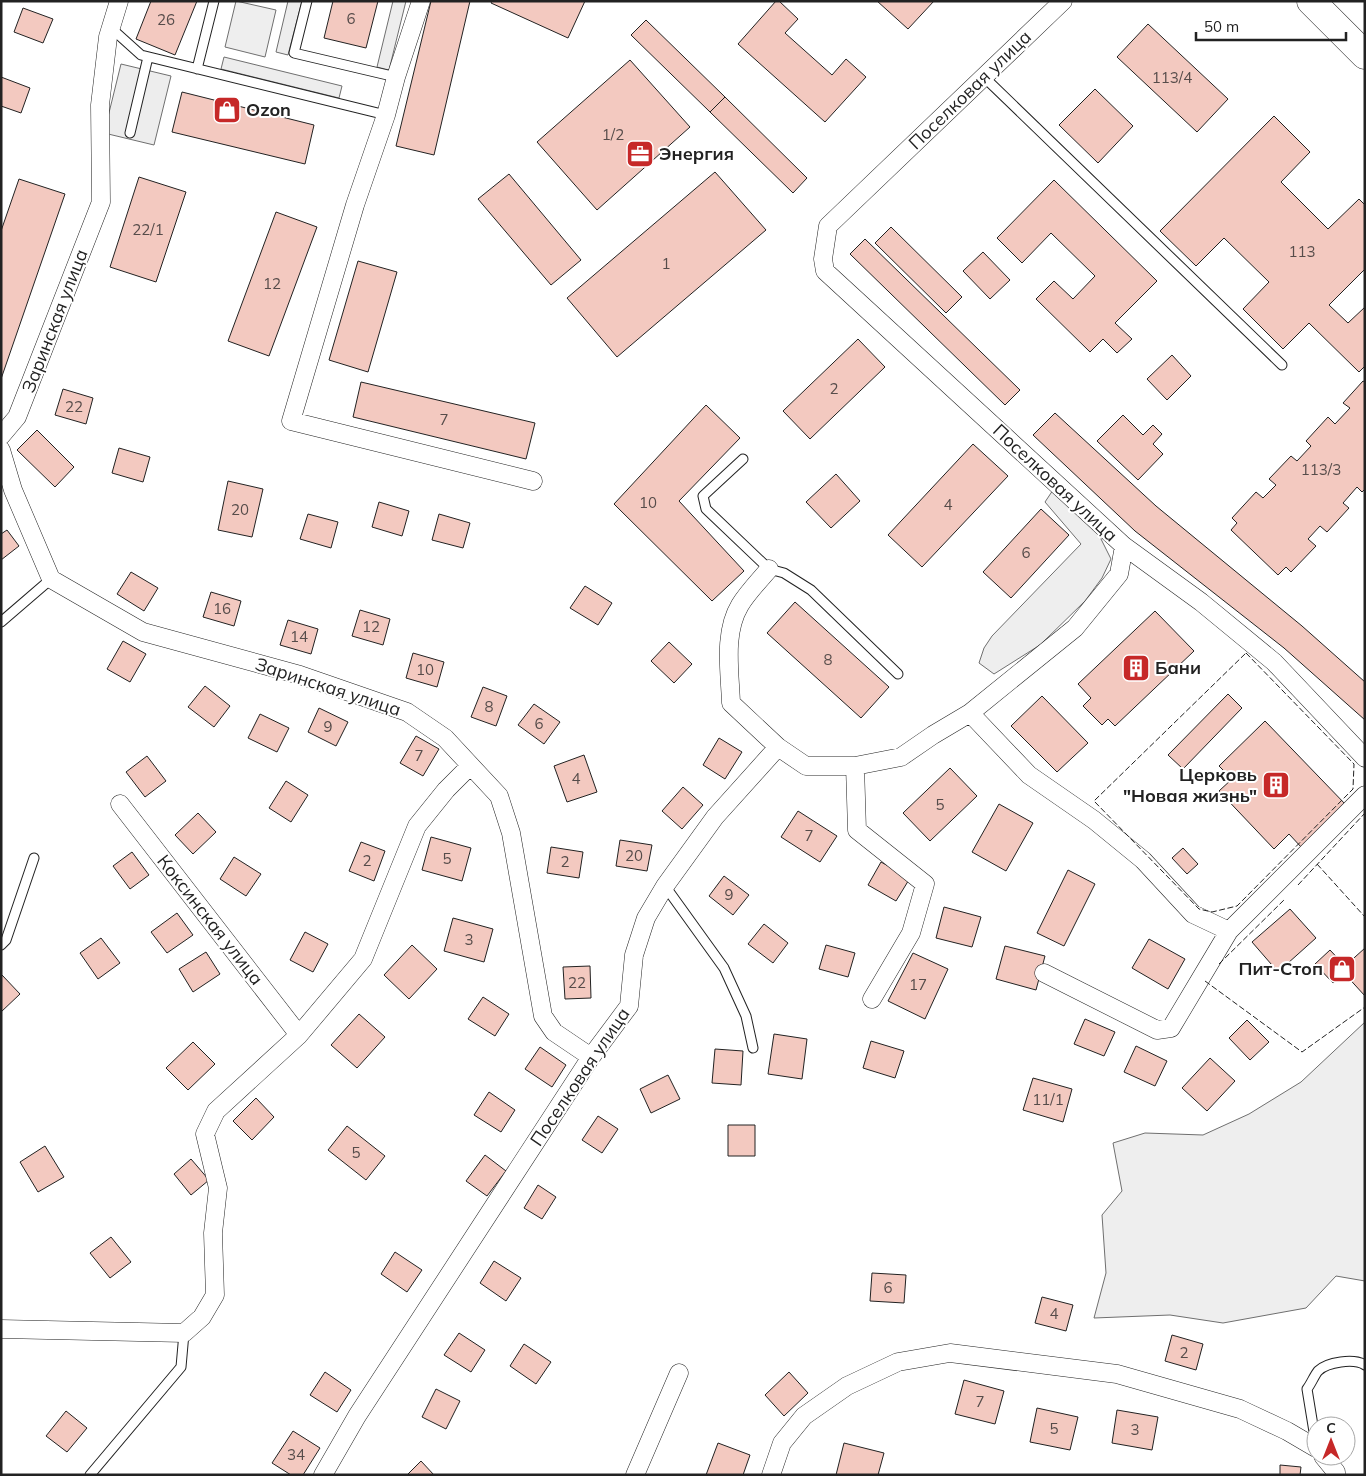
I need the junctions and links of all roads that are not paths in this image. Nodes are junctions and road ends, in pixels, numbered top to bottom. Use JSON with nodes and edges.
{"nodes":[{"id":1,"x":118,"y":1,"type":"edge"},
{"id":2,"x":214,"y":1,"type":"edge"},
{"id":3,"x":307,"y":1,"type":"edge"},
{"id":4,"x":421,"y":1,"type":"edge"},
{"id":5,"x":1062,"y":1,"type":"edge"},
{"id":6,"x":1311,"y":1,"type":"edge"},
{"id":7,"x":111,"y":28,"type":"junction"},
{"id":8,"x":1365,"y":55,"type":"edge"},
{"id":9,"x":148,"y":57,"type":"junction"},
{"id":10,"x":198,"y":69,"type":"junction"},
{"id":11,"x":396,"y":77,"type":"junction"},
{"id":12,"x":984,"y":77,"type":"junction"},
{"id":13,"x":386,"y":115,"type":"junction"},
{"id":14,"x":130,"y":133,"type":"dead end"},
{"id":15,"x":1282,"y":365,"type":"dead end"},
{"id":16,"x":1,"y":436,"type":"edge"},
{"id":17,"x":1,"y":450,"type":"edge"},
{"id":18,"x":743,"y":459,"type":"dead end"},
{"id":19,"x":533,"y":481,"type":"dead end"},
{"id":20,"x":1124,"y":546,"type":"junction"},
{"id":21,"x":769,"y":568,"type":"junction"},
{"id":22,"x":50,"y":579,"type":"junction"},
{"id":23,"x":1,"y":622,"type":"edge"},
{"id":24,"x":898,"y":674,"type":"dead end"},
{"id":25,"x":970,"y":713,"type":"junction"},
{"id":26,"x":778,"y":747,"type":"junction"},
{"id":27,"x":1365,"y":758,"type":"edge"},
{"id":28,"x":470,"y":766,"type":"junction"},
{"id":29,"x":855,"y":766,"type":"junction"},
{"id":30,"x":1365,"y":795,"type":"edge"},
{"id":31,"x":120,"y":804,"type":"dead end"},
{"id":32,"x":34,"y":858,"type":"dead end"},
{"id":33,"x":665,"y":886,"type":"junction"},
{"id":34,"x":1229,"y":931,"type":"junction"},
{"id":35,"x":1,"y":945,"type":"edge"},
{"id":36,"x":1044,"y":974,"type":"dead end"},
{"id":37,"x":872,"y":998,"type":"dead end"},
{"id":38,"x":299,"y":1035,"type":"junction"},
{"id":39,"x":753,"y":1048,"type":"dead end"},
{"id":40,"x":591,"y":1057,"type":"junction"},
{"id":41,"x":1,"y":1329,"type":"edge"},
{"id":42,"x":184,"y":1333,"type":"junction"},
{"id":43,"x":1365,"y":1365,"type":"edge"},
{"id":44,"x":679,"y":1373,"type":"dead end"},
{"id":45,"x":1311,"y":1416,"type":"edge"},
{"id":46,"x":1306,"y":1442,"type":"edge"},
{"id":47,"x":90,"y":1475,"type":"edge"},
{"id":48,"x":323,"y":1475,"type":"edge"},
{"id":49,"x":635,"y":1475,"type":"edge"},
{"id":50,"x":771,"y":1475,"type":"edge"}],
"edges":[{"from":1,"to":7,"type":"street"},
{"from":2,"to":10,"type":"lane"},
{"from":3,"to":11,"type":"lane"},
{"from":4,"to":11,"type":"street"},
{"from":5,"to":12,"type":"street","name":"Поселковая улица"},
{"from":6,"to":8,"type":"main road"},
{"from":7,"to":9,"type":"lane"},
{"from":7,"to":16,"type":"street","name":"Заринская улица"},
{"from":9,"to":10,"type":"lane"},
{"from":9,"to":14,"type":"lane"},
{"from":10,"to":13,"type":"lane"},
{"from":11,"to":13,"type":"street"},
{"from":12,"to":15,"type":"lane"},
{"from":12,"to":20,"type":"street","name":"Поселковая улица"},
{"from":13,"to":19,"type":"street"},
{"from":17,"to":22,"type":"street"},
{"from":18,"to":21,"type":"lane"},
{"from":20,"to":25,"type":"street","name":"Поселковая улица"},
{"from":20,"to":27,"type":"street"},
{"from":21,"to":24,"type":"lane"},
{"from":21,"to":26,"type":"street"},
{"from":22,"to":23,"type":"lane"},
{"from":22,"to":28,"type":"street","name":"Заринская улица"},
{"from":25,"to":29,"type":"street","name":"Поселковая улица"},
{"from":25,"to":34,"type":"street"},
{"from":26,"to":29,"type":"street","name":"Поселковая улица"},
{"from":26,"to":33,"type":"street","name":"Поселковая улица"},
{"from":28,"to":38,"type":"street"},
{"from":28,"to":40,"type":"street","name":"Заринская улица"},
{"from":29,"to":37,"type":"street"},
{"from":30,"to":34,"type":"street"},
{"from":31,"to":38,"type":"street","name":"Коксинская улица"},
{"from":32,"to":35,"type":"lane"},
{"from":33,"to":39,"type":"lane"},
{"from":33,"to":40,"type":"street","name":"Поселковая улица"},
{"from":34,"to":36,"type":"street"},
{"from":38,"to":42,"type":"street"},
{"from":40,"to":48,"type":"street","name":"Поселковая улица"},
{"from":41,"to":42,"type":"street"},
{"from":42,"to":47,"type":"lane"},
{"from":43,"to":45,"type":"lane"},
{"from":44,"to":49,"type":"street"},
{"from":46,"to":50,"type":"street"}]}
